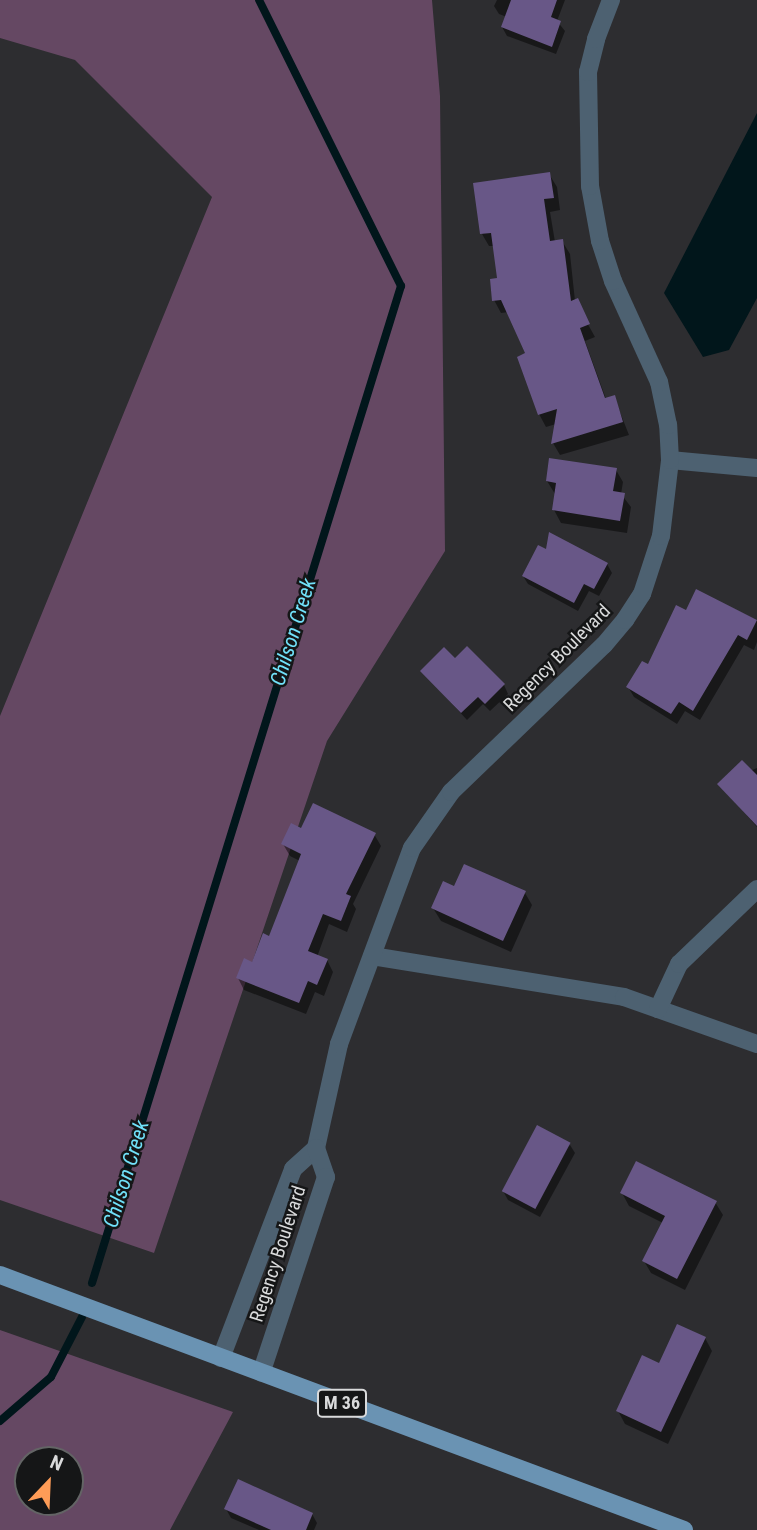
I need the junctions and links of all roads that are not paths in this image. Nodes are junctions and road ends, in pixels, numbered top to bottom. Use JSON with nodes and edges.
{"nodes":[{"id":1,"x":611,"y":0,"type":"edge"},
{"id":2,"x":670,"y":460,"type":"junction"},
{"id":3,"x":757,"y":468,"type":"edge"},
{"id":4,"x":757,"y":889,"type":"edge"},
{"id":5,"x":372,"y":956,"type":"junction"},
{"id":6,"x":658,"y":1009,"type":"junction"},
{"id":7,"x":757,"y":1044,"type":"edge"},
{"id":8,"x":316,"y":1148,"type":"junction"},
{"id":9,"x":0,"y":1275,"type":"edge"},
{"id":10,"x":221,"y":1358,"type":"junction"},
{"id":11,"x":261,"y":1373,"type":"junction"},
{"id":12,"x":684,"y":1530,"type":"edge"}],
"edges":[{"from":1,"to":2,"type":"street","name":"Regency Boulevard"},
{"from":2,"to":3,"type":"street"},
{"from":2,"to":5,"type":"street","name":"Regency Boulevard"},
{"from":4,"to":6,"type":"street"},
{"from":5,"to":6,"type":"street"},
{"from":5,"to":8,"type":"street","name":"Regency Boulevard"},
{"from":6,"to":7,"type":"street"},
{"from":8,"to":10,"type":"street","name":"Regency Boulevard"},
{"from":8,"to":11,"type":"street","name":"Regency Boulevard"},
{"from":9,"to":10,"type":"main road","number":"M 36"},
{"from":10,"to":11,"type":"main road","number":"M 36"},
{"from":11,"to":12,"type":"main road","number":"M 36"}]}
